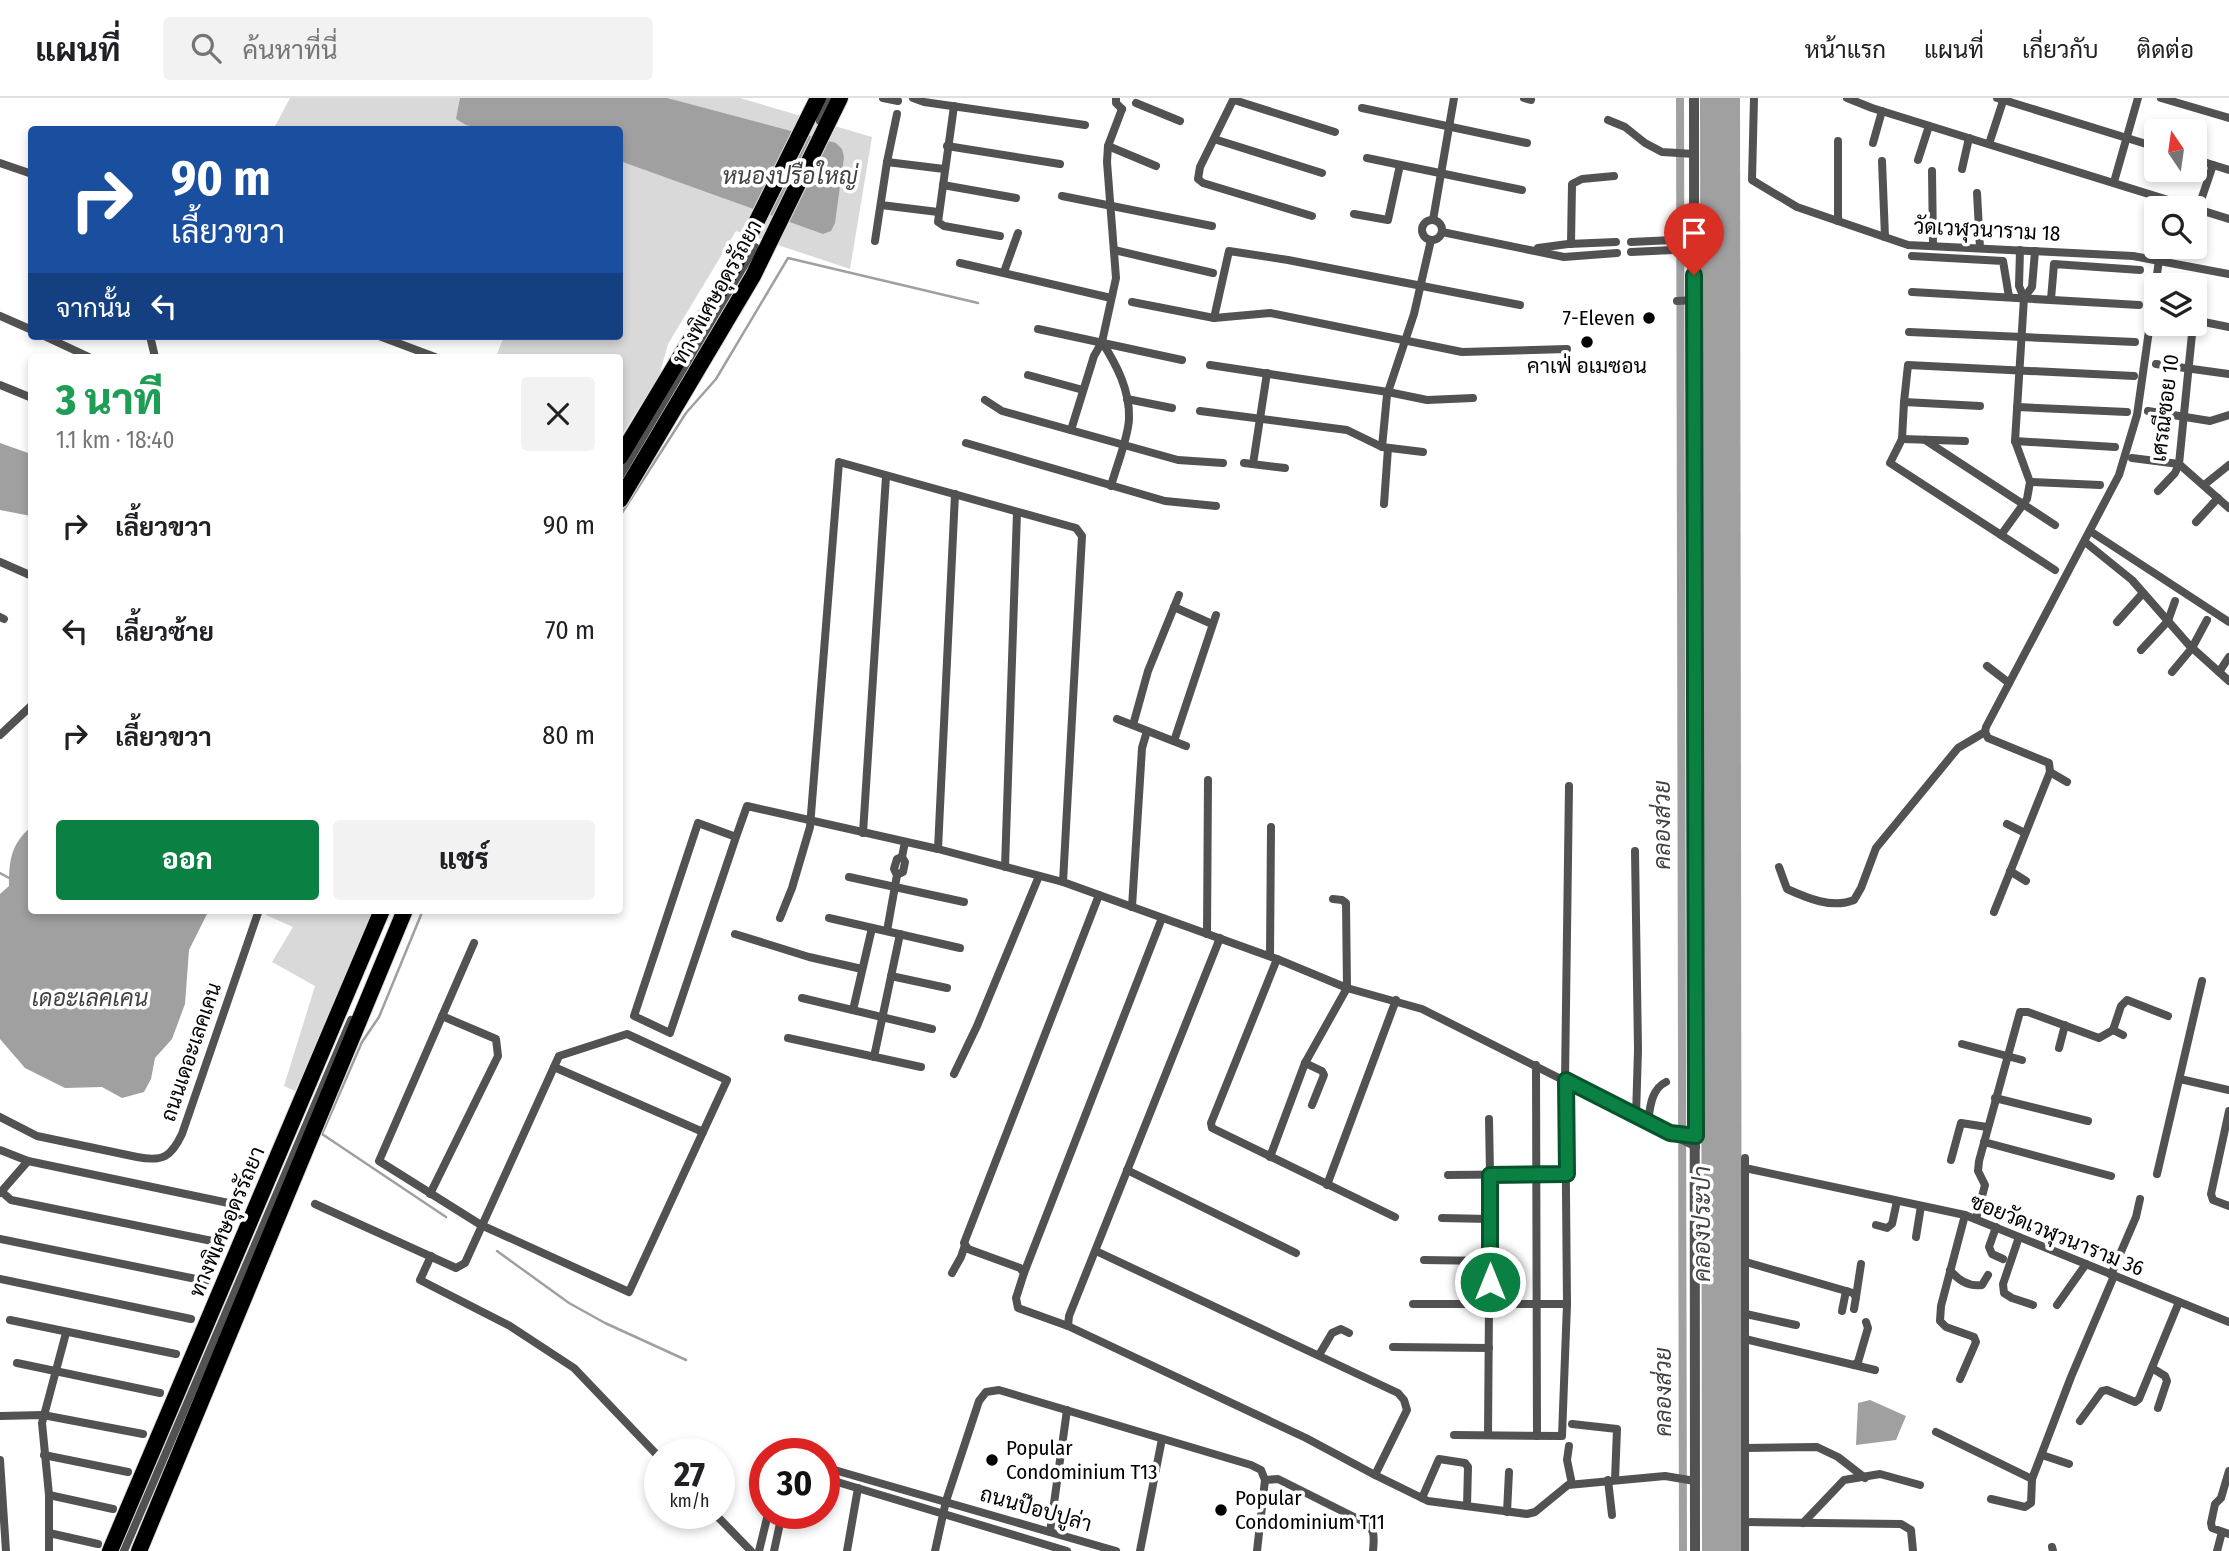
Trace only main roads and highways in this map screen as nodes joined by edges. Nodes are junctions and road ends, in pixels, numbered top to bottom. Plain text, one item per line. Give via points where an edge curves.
1 (818, 98) edge
2 (837, 99) edge
3 (623, 452) edge
4 (623, 495) edge
5 (380, 914) edge
6 (403, 914) edge
7 (104, 1547) edge
8 (139, 1551) edge

1 - 3 highway, ทางพิเศษอุดรรัถยา via 733,269
2 - 4 highway, ทางพิเศษอุดรรัถยา via 753,276
5 - 7 highway, ทางพิเศษอุดรรัถยา
6 - 8 highway

